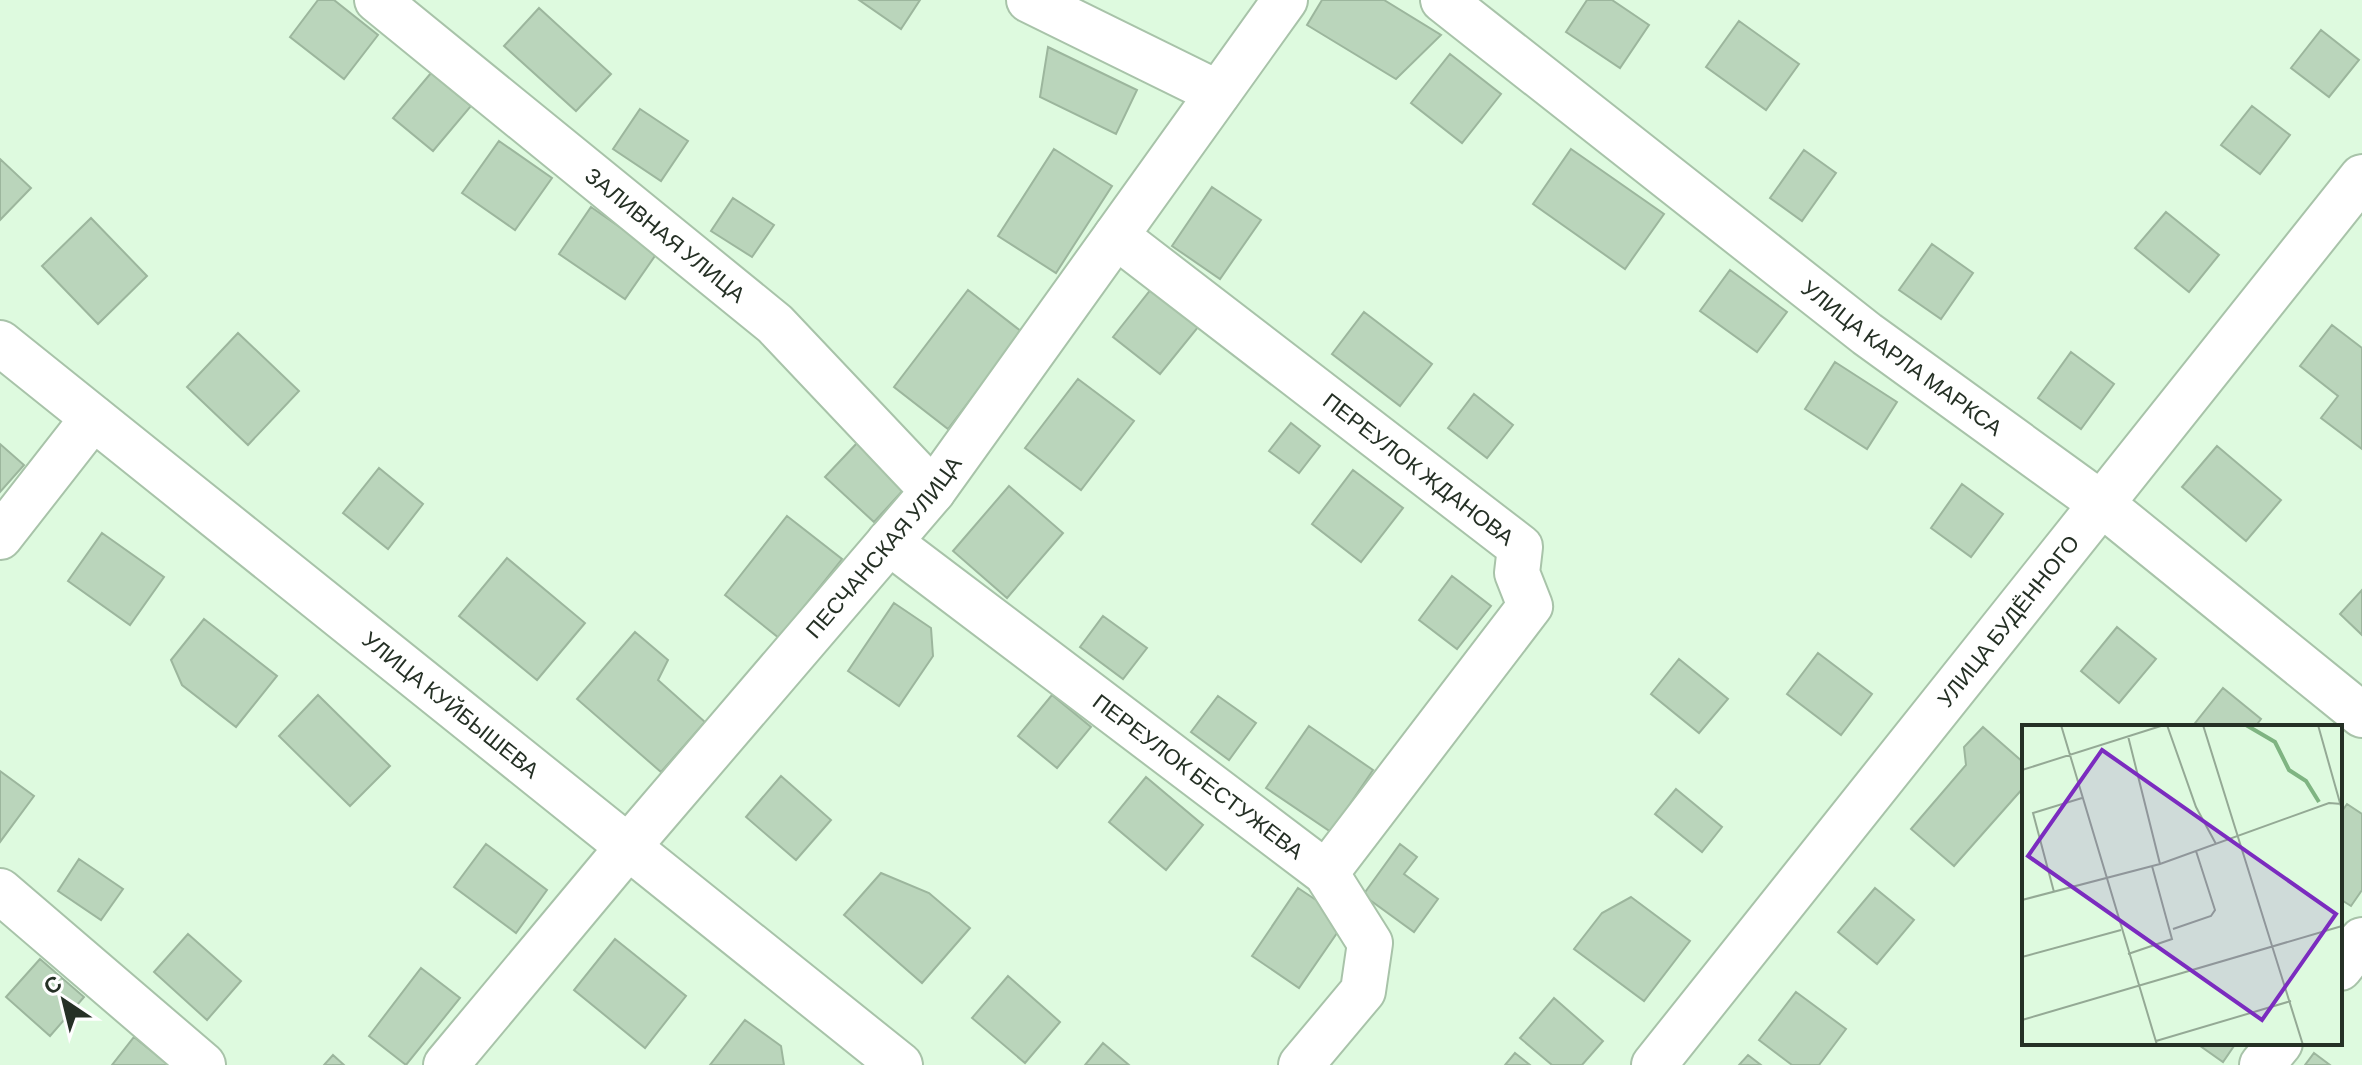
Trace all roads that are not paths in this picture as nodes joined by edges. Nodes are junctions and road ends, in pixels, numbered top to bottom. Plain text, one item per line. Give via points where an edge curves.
1 (377, 0) edge
2 (1029, 0) edge
3 (1285, 0) edge
4 (1443, 0) edge
5 (1218, 93) junction
6 (2362, 177) edge
7 (1116, 236) junction
8 (0, 343) edge
9 (93, 418) junction
10 (933, 491) junction
11 (2103, 505) junction
12 (0, 537) edge
13 (889, 542) junction
14 (2362, 715) edge
15 (628, 847) junction
16 (1326, 873) junction
17 (0, 891) edge
18 (2362, 940) edge
19 (2342, 965) edge
20 (2278, 1045) edge
21 (203, 1065) edge
22 (446, 1065) edge
23 (900, 1065) edge
24 (1301, 1065) edge
25 (1654, 1065) edge
26 (2262, 1065) edge

1 - 10 street, ЗАЛИВНАЯ УЛИЦА via 775,324
2 - 5 street
3 - 5 street, ПЕСЧАНСКАЯ УЛИЦА
4 - 11 street, УЛИЦА КАРЛА МАРКСА via 1867,334
5 - 7 street, ПЕСЧАНСКАЯ УЛИЦА
6 - 11 street, УЛИЦА БУДЁННОГО
7 - 10 street, ПЕСЧАНСКАЯ УЛИЦА
7 - 16 street, ПЕРЕУЛОК ЖДАНОВА via 1520,547 1517,573 1530,606
8 - 9 street, УЛИЦА КУЙБЫШЕВА
9 - 12 street
9 - 15 street, УЛИЦА КУЙБЫШЕВА
10 - 13 street, ПЕСЧАНСКАЯ УЛИЦА
11 - 14 street, УЛИЦА КАРЛА МАРКСА
11 - 25 street, УЛИЦА БУДЁННОГО
13 - 15 street, ПЕСЧАНСКАЯ УЛИЦА
13 - 16 street, ПЕРЕУЛОК БЕСТУЖЕВА
15 - 22 street, ПЕСЧАНСКАЯ УЛИЦА
15 - 23 street, УЛИЦА КУЙБЫШЕВА
16 - 24 street, ПЕРЕУЛОК БЕСТУЖЕВА via 1370,943 1363,991
17 - 21 street
18 - 19 street
20 - 26 street

